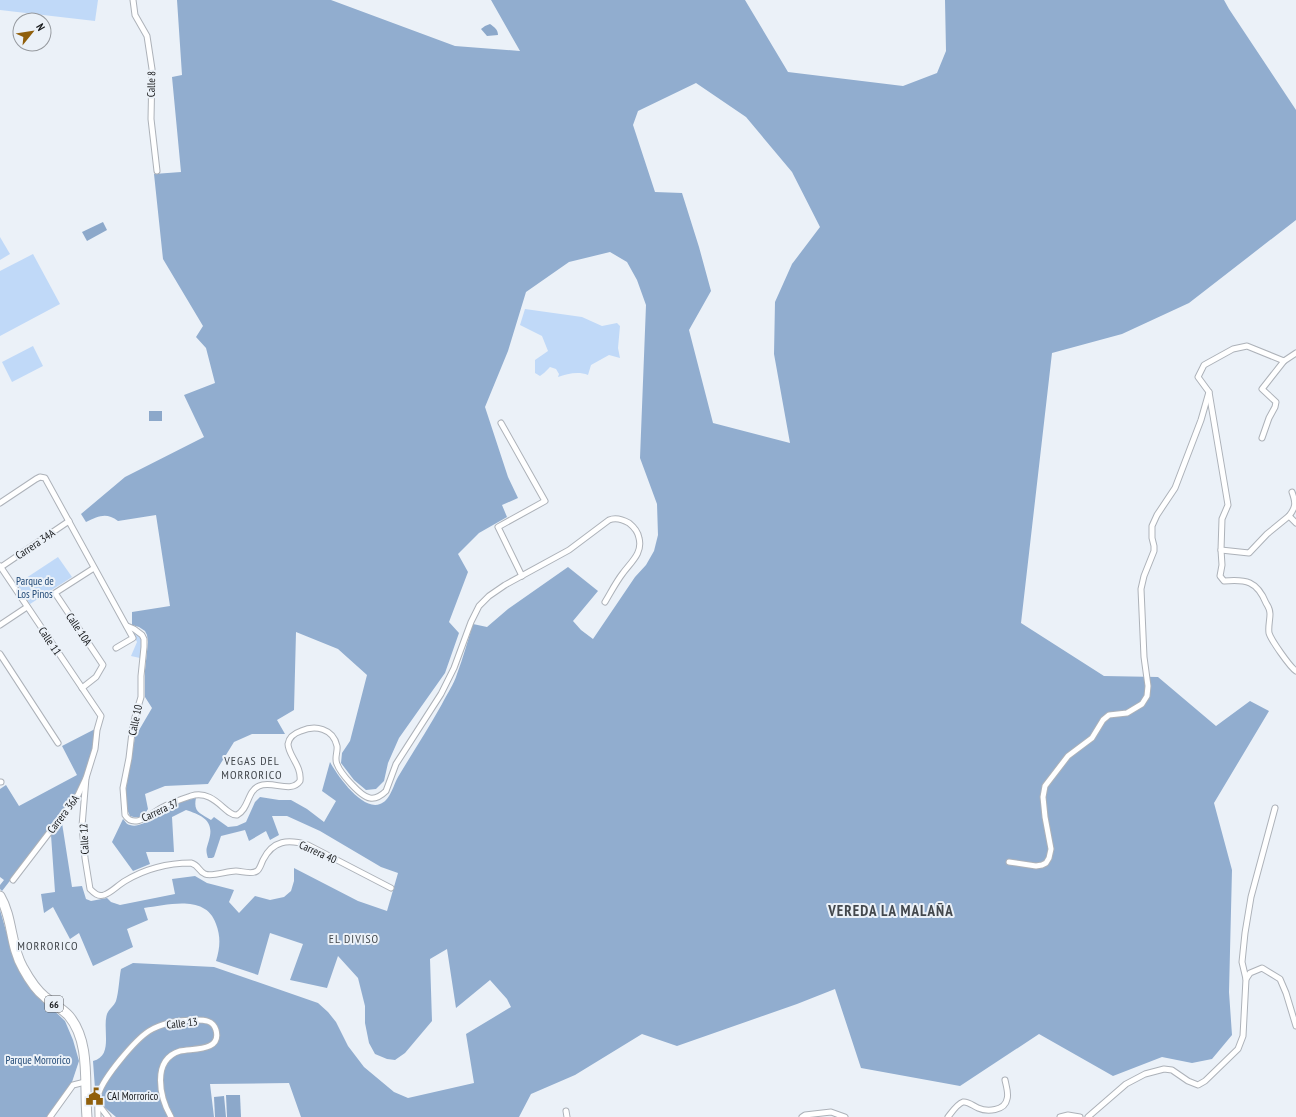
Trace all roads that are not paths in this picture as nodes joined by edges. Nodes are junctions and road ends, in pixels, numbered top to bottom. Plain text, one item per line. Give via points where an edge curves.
1 (133, 0) edge
2 (157, 171) dead end
3 (1296, 353) edge
4 (1284, 361) junction
5 (1209, 392) junction
6 (501, 423) dead end
7 (1262, 438) dead end
8 (1292, 492) dead end
9 (0, 503) edge
10 (1289, 516) junction
11 (69, 521) junction
12 (1296, 523) edge
13 (1221, 550) junction
14 (0, 567) edge
15 (94, 568) junction
16 (522, 576) junction
17 (605, 602) dead end
18 (27, 607) junction
19 (0, 625) edge
20 (127, 626) junction
21 (116, 648) dead end
22 (0, 654) edge
23 (1296, 671) edge
24 (82, 688) junction
25 (101, 716) joint
26 (58, 743) dead end
27 (86, 778) junction
28 (1275, 808) dead end
29 (131, 821) joint
30 (1010, 862) dead end
31 (13, 880) dead end
32 (391, 888) dead end
33 (98, 895) joint
34 (0, 896) edge
35 (1246, 979) junction
36 (1296, 1026) edge
37 (1005, 1080) dead end
38 (85, 1082) junction
39 (98, 1104) junction
40 (566, 1111) dead end
41 (804, 1116) edge
42 (50, 1117) edge
43 (87, 1117) edge
44 (98, 1117) edge
45 (108, 1117) edge
46 (171, 1117) edge
47 (568, 1117) edge
48 (845, 1117) edge
49 (948, 1117) edge
50 (1060, 1117) edge
51 (1080, 1117) edge
52 (1088, 1117) edge

1 - 2 street, Calle 8 via 135,15 146,36 151,63 151,119
3 - 4 street
4 - 5 street via 1247,346 1233,349 1204,364 1198,377
4 - 7 street via 1262,389 1276,402
5 - 13 street via 1228,505 1222,519
5 - 30 street via 1175,488 1152,526 1154,552 1141,589 1147,696 1142,704 1127,713 1109,715 1103,720 1092,738 1068,756 1045,786 1045,817 1051,849 1049,858 1042,865 1036,866
6 - 16 street via 545,501 498,527
8 - 10 street via 1294,510
9 - 11 street, Calle 10 via 36,479 45,478
10 - 12 street
10 - 13 street via 1249,552
11 - 14 street, Carrera 34A
11 - 15 street, Calle 10
13 - 23 street via 1220,576 1224,581 1251,583 1260,590 1270,612 1269,634
14 - 18 street, Calle 11
15 - 20 street, Calle 10
15 - 24 street, Calle 10A via 55,593 103,665 96,677
16 - 17 street via 569,550 609,520 622,520 636,530 640,549
16 - 29 street, Carrera 37 via 489,596 478,606 441,694 396,764 386,791 377,798 367,798 361,794 339,769 336,763 335,739 322,728 310,728 299,732 289,741 289,748 300,774 300,781 296,786 258,786 244,810 237,815 232,815 212,799 199,795 164,806 142,820
18 - 19 street
18 - 24 street, Calle 11
20 - 21 street, Calle 10 via 133,638
20 - 29 street, Calle 10 via 139,632 144,643 141,697 133,724 123,788 125,815
22 - 26 street
24 - 25 street, Calle 11
25 - 27 street, Carrera 36A via 96,746
27 - 31 street, Carrera 36A via 78,795
27 - 33 street, Calle 12 via 82,826 85,858 90,889
28 - 35 street via 1251,897 1242,962
32 - 33 street, Carrera 40 via 308,845 289,841 269,850 255,872 235,871 207,875 191,863 160,866 137,874 107,894
34 - 38 highway, 66 via 23,968 38,991 68,1015 78,1031 84,1049
35 - 36 street via 1250,973 1262,968 1280,979
35 - 52 street via 1243,1036 1238,1049 1205,1081 1198,1085 1172,1070 1164,1069 1145,1074 1126,1084
37 - 49 street via 1008,1099 1004,1105 990,1110 963,1102
38 - 42 street via 73,1085
38 - 43 highway, 66
39 - 44 street, Calle 13
39 - 45 street
39 - 46 street, Calle 13 via 99,1092 116,1065 150,1030 177,1022 207,1021 215,1029 217,1036 214,1042 203,1048 180,1051 164,1064 160,1081 162,1098
40 - 47 street
41 - 48 street via 831,1112
50 - 51 street

